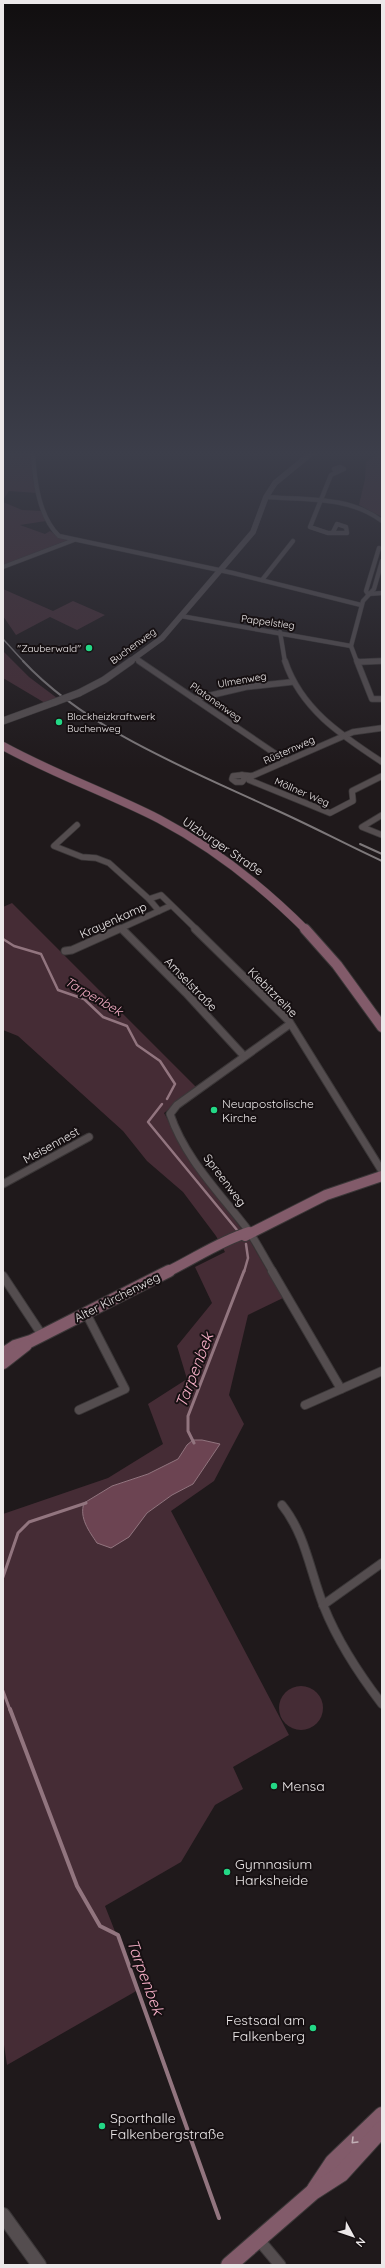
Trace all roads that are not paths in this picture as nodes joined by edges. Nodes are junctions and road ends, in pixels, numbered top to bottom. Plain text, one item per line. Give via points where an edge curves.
1 (30, 557) edge
2 (157, 557) edge
3 (233, 557) edge
4 (280, 557) edge
5 (376, 557) edge
6 (382, 561) edge
7 (3, 567) edge
8 (222, 570) junction
9 (262, 580) junction
10 (368, 594) junction
11 (382, 594) edge
12 (361, 605) junction
13 (182, 616) junction
14 (280, 632) junction
15 (351, 646) junction
16 (135, 658) junction
17 (382, 661) edge
18 (358, 662) junction
19 (292, 682) junction
20 (195, 699) junction
21 (382, 699) edge
22 (3, 721) edge
23 (382, 728) edge
24 (342, 736) junction
25 (3, 746) edge
26 (286, 761) junction
27 (382, 762) edge
28 (252, 776) junction
29 (382, 776) edge
30 (243, 778) dead end
31 (382, 816) edge
32 (77, 825) dead end
33 (382, 835) edge
34 (149, 899) junction
35 (170, 906) junction
36 (159, 911) junction
37 (121, 928) junction
38 (65, 951) dead end
39 (290, 1024) junction
40 (382, 1027) edge
41 (244, 1056) junction
42 (89, 1137) dead end
43 (382, 1172) edge
44 (382, 1176) edge
45 (3, 1184) edge
46 (249, 1232) junction
47 (3, 1276) edge
48 (86, 1313) junction
49 (42, 1335) junction
50 (31, 1341) junction
51 (3, 1354) edge
52 (3, 1363) edge
53 (382, 1371) edge
54 (341, 1389) junction
55 (305, 1405) dead end
56 (79, 1410) dead end
57 (282, 1505) dead end
58 (382, 1563) edge
59 (323, 1605) junction
60 (382, 1704) edge
61 (382, 2114) edge
62 (382, 2129) edge
63 (313, 2192) junction
64 (3, 2215) edge
65 (259, 2240) junction
66 (39, 2265) edge
67 (230, 2265) edge
68 (280, 2265) edge

1 - 7 street
2 - 8 street
3 - 8 street, Buchenweg
4 - 9 street
5 - 10 street via 366,591
6 - 10 street via 374,589
8 - 9 street
8 - 13 street, Buchenweg
9 - 12 street
10 - 11 street
10 - 12 street
12 - 15 street
13 - 14 street, Pappelstieg
13 - 16 street, Buchenweg via 162,638
14 - 15 street, Pappelstieg
14 - 19 street via 282,659
15 - 18 street
16 - 20 street, Platanenweg
16 - 22 street, Buchenweg, bridge via 104,680 79,693
17 - 18 street
18 - 21 street via 372,699
19 - 20 street, Ulmenweg via 246,687
19 - 24 street via 311,710
20 - 26 street, Platanenweg
23 - 24 street, Rüsternweg
24 - 26 street, Rüsternweg
24 - 27 street
25 - 40 main road, Ulzburger Straße via 34,763 160,820 243,872 312,934 357,990
26 - 28 street, Rüsternweg
28 - 29 street, Möllner Weg via 249,780 330,813 353,801 352,791
28 - 30 street, Rüsternweg
31 - 33 street via 362,827
32 - 34 street via 54,846 82,857 109,862
34 - 35 street, Kiebitzreihe via 160,895
34 - 36 street
35 - 36 street, Krayenkamp
35 - 39 street, Kiebitzreihe
36 - 37 street, Krayenkamp
37 - 38 street, Krayenkamp
37 - 41 street, Amselstraße
39 - 41 street, Spreenweg
39 - 43 street, Kiebitzreihe
41 - 46 street, Spreenweg via 177,1105 170,1114 176,1132 202,1173
42 - 45 street, Meisennest
44 - 46 main road, Alter Kirchenweg via 326,1195
46 - 48 main road, Alter Kirchenweg via 220,1250 204,1254
46 - 54 street, Spreenweg
47 - 49 street
48 - 49 main road, Alter Kirchenweg
48 - 56 street via 125,1389
49 - 50 main road, Alter Kirchenweg
50 - 51 main road, Alter Kirchenweg via 15,1346
50 - 52 main road, Alter Kirchenweg
53 - 54 street
54 - 55 street
57 - 59 street via 301,1535
58 - 59 street
59 - 60 street via 346,1653
61 -> 63 main road via 333,2162
62 - 63 main road via 341,2174
63 - 65 main road
64 - 66 street
65 - 67 main road
65 - 68 street

